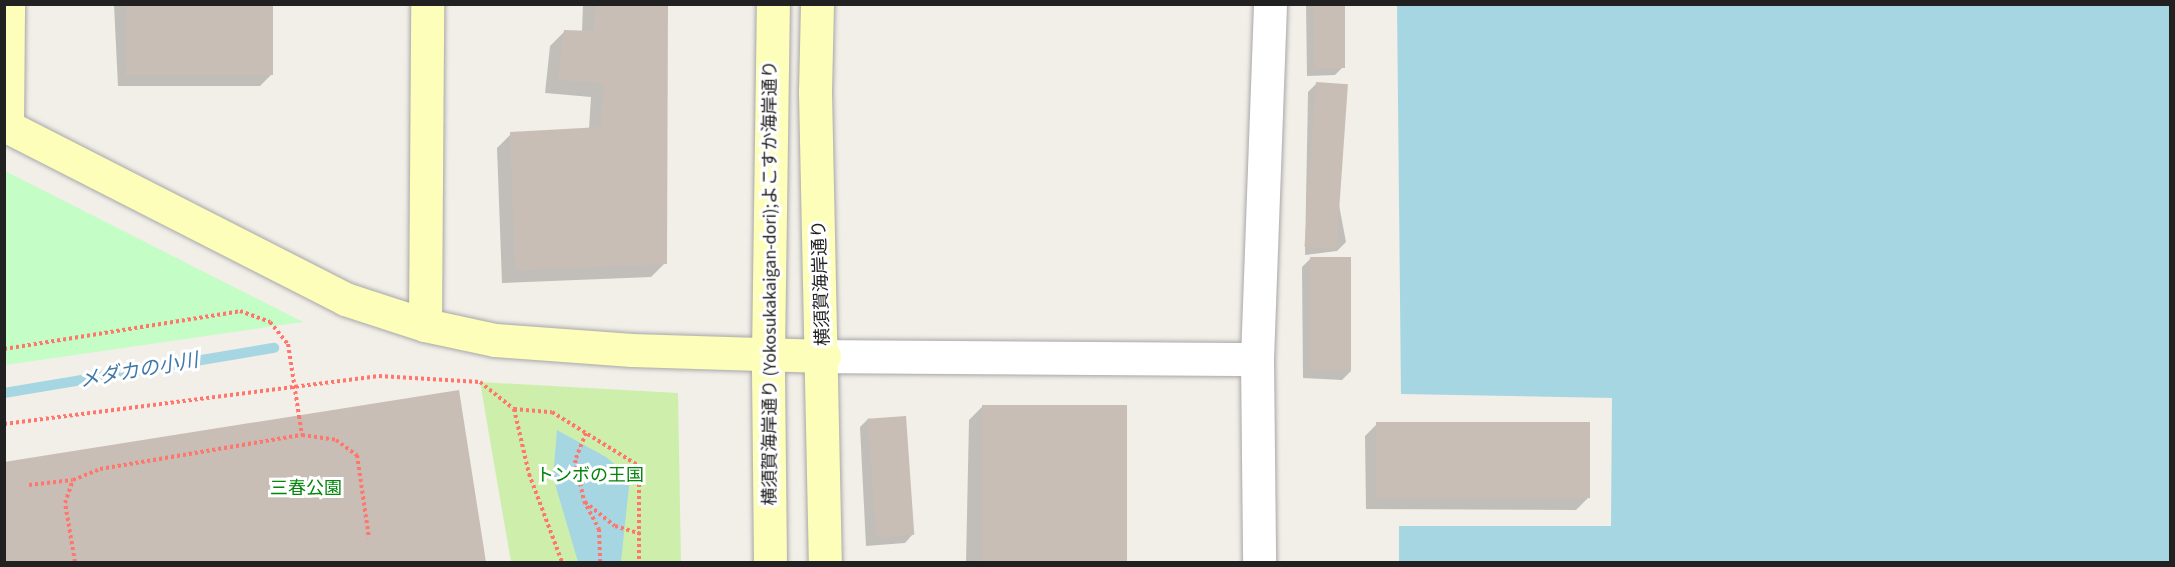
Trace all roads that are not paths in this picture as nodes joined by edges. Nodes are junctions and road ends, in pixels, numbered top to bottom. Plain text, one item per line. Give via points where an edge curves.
1 (8, 4) edge
2 (427, 4) edge
3 (773, 4) edge
4 (817, 4) edge
5 (1270, 4) edge
6 (6, 125) edge
7 (425, 325) junction
8 (768, 355) junction
9 (824, 356) junction
10 (1257, 359) junction
11 (770, 562) edge
12 (825, 562) edge
13 (1259, 562) edge

1 - 6 street
2 - 7 street
3 - 8 street, 横須賀海岸通り (Yokosukakaigan-dori);よこすか海岸通り
4 - 9 street, 横須賀海岸通り via 815,92
5 - 10 street
6 - 7 street via 345,298
7 - 8 street via 495,340
8 - 9 street
8 - 11 street, 横須賀海岸通り (Yokosukakaigan-dori);よこすか海岸通り
9 - 10 street
9 - 12 street, 横須賀海岸通り
10 - 13 street

